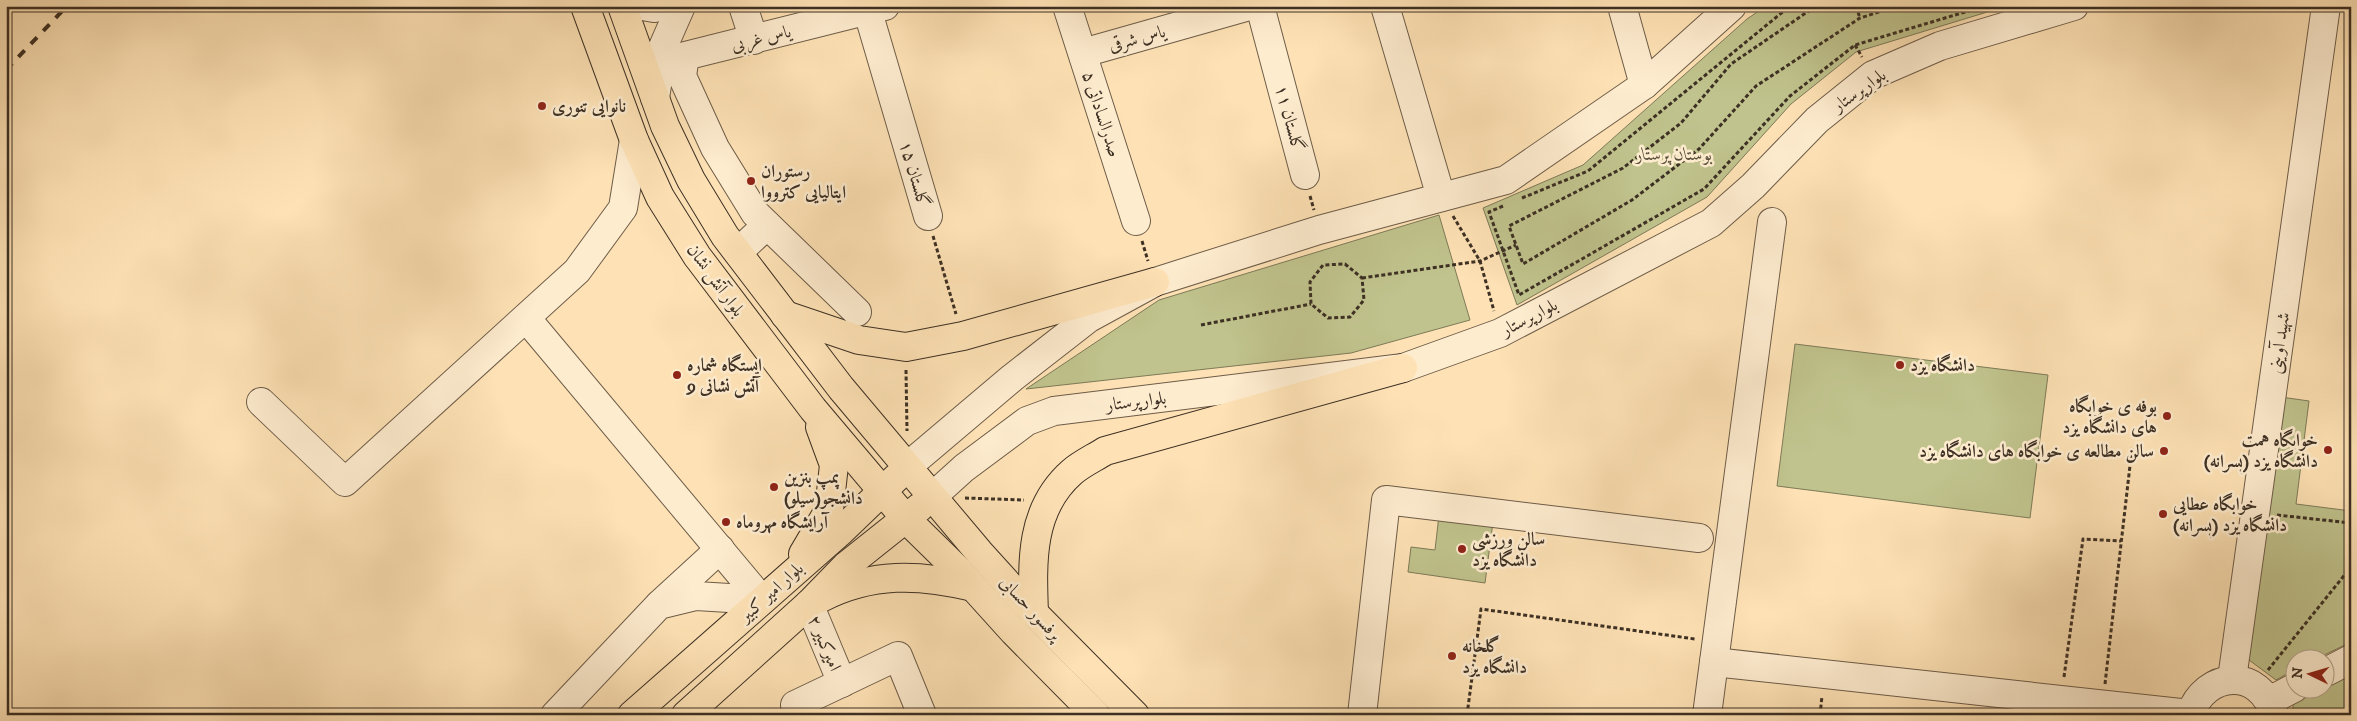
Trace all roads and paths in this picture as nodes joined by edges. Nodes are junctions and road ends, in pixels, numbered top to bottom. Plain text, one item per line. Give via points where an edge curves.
1 (585, 6) edge
2 (622, 6) edge
3 (642, 6) edge
4 (663, 6) edge
5 (681, 6) edge
6 (743, 6) edge
7 (1067, 6) edge
8 (1249, 6) edge
9 (1260, 6) edge
10 (1385, 6) edge
11 (1622, 6) edge
12 (1732, 6) edge
13 (1790, 6) edge
14 (1816, 6) edge
15 (1856, 6) edge
16 (1898, 6) edge
17 (1985, 6) edge
18 (2074, 6) edge
19 (2326, 6) edge
20 (876, 9) edge
21 (1182, 16) edge
22 (1860, 18) junction
23 (754, 40) junction
24 (1083, 53) junction
25 (1644, 85) junction
26 (654, 98) junction
27 (634, 140) junction
28 (1305, 175) joint
29 (1441, 197) junction
30 (1516, 200) dead end
31 (1507, 204) dead end
32 (928, 216) joint
33 (1136, 221) joint
34 (1772, 222) dead end
35 (767, 225) junction
36 (1319, 230) junction
37 (1516, 245) junction
38 (1503, 251) junction
39 (738, 252) junction
40 (1480, 261) junction
41 (1362, 278) junction
42 (1155, 282) junction
43 (1311, 304) junction
44 (856, 312) dead end
45 (785, 315) junction
46 (526, 318) junction
47 (1201, 325) dead end
48 (1500, 333) junction
49 (963, 336) junction
50 (906, 347) junction
51 (1403, 368) junction
52 (1012, 378) junction
53 (261, 402) dead end
54 (813, 409) junction
55 (1045, 415) junction
56 (2132, 448) dead end
57 (908, 466) junction
58 (883, 492) junction
59 (932, 497) junction
60 (1047, 501) junction
61 (2256, 513) junction
62 (906, 519) junction
63 (2351, 523) edge
64 (1699, 538) dead end
65 (2121, 541) junction
66 (720, 549) junction
67 (2351, 567) edge
68 (794, 570) junction
69 (973, 587) junction
70 (762, 600) junction
71 (809, 604) junction
72 (659, 605) junction
73 (1034, 613) junction
74 (1716, 652) junction
75 (2351, 659) edge
76 (2334, 667) edge
77 (842, 683) junction
78 (2063, 684) dead end
79 (2104, 690) dead end
80 (2284, 690) edge
81 (2257, 695) edge
82 (2190, 714) edge
83 (556, 715) edge
84 (632, 715) edge
85 (686, 715) edge
86 (799, 715) edge
87 (922, 715) edge
88 (1096, 715) edge
89 (1135, 715) edge
90 (1362, 715) edge
91 (1467, 715) edge
92 (1707, 715) edge

1 - 27 main road, بلوار آتش نشان
2 - 26 main road, بلوار آتش نشان
3 - 4 street
5 - 26 street via 663,47
6 - 23 street
7 - 24 street, صدرالساداتی ۵
8 - 21 street, یاس شرقی
9 - 28 street, گلستان ۱۱
10 - 29 street
11 - 25 street
12 - 25 street
13 - 30 path via 1588,170
14 - 37 path via 1731,64 1681,122 1623,168 1509,226
15 - 22 path
16 - 22 path
17 - 38 path via 1855,45 1790,96 1704,189 1519,295
18 - 48 street, بلوارپرستار via 1940,46 1873,75 1817,120 1753,186 1711,223
19 - 61 street, شهید آوینی
20 - 23 street, یاس غربی
20 - 32 street, گلستان ۱۵
21 - 24 street, یاس شرقی
22 - 37 path via 1756,86 1699,149 1632,200 1523,264
23 - 35 street, یاس غربی via 686,56 682,76 715,148
24 - 33 street, صدرالساداتی ۵
25 - 29 street via 1506,180
26 - 39 main road, بلوار آتش نشان via 691,180
27 - 46 street via 624,208 577,270
27 - 54 main road, بلوار آتش نشان via 660,197 696,256
28 - 36 path, گلستان ۱۱
29 - 36 street
29 - 40 path
31 - 38 path via 1489,212
32 - 49 path, گلستان ۱۵
33 - 42 path
34 - 74 street
35 - 39 street
35 - 44 street
36 - 42 street
37 - 38 path
38 - 40 path
39 - 45 main road, بلوار آتش نشان
40 - 41 path
40 - 48 path
41 - 43 path via 1345,264 1324,265 1310,282
41 - 43 path via 1364,300 1350,317 1328,318
42 - 49 main road
42 - 52 street via 1089,318
43 - 47 path
45 - 50 main road via 859,340
45 - 57 main road, بلوار آتش نشان via 841,388
46 - 53 street via 345,482
46 - 66 street
48 - 51 street, بلوارپرستار
49 - 50 main road
50 - 57 path
51 - 55 street, بلوارپرستار via 1063,410
51 - 60 main road via 1105,451 1072,472
52 - 55 street via 1007,395 1011,401 1017,407
52 - 57 street
54 - 58 main road, بلوار آتش نشان
54 - 68 main road via 834,465 829,510
55 - 59 street, بلوارپرستار via 1027,421 1003,438
56 - 65 path
57 - 58 main road, بلوار امیر کبیر
57 - 59 main road, بلوار آتش نشان
58 - 62 main road, بلوار آتش نشان
58 - 68 main road, بلوار امیر کبیر
59 - 60 path
59 - 62 main road, بلوار امیر کبیر
59 - 73 main road, پرفسور حسابی
60 - 73 main road via 1035,539
61 - 63 path
61 - 81 street, شهید آوینی
62 - 69 main road, پرفسور حسابی
62 - 71 main road, بلوار امیر کبیر via 846,566
64 - 90 street via 1386,500
65 - 78 path via 2083,539
65 - 79 path
66 - 70 street
66 - 72 street
67 - 81 path
68 - 70 main road, بلوار امیر کبیر
69 - 71 main road via 941,579 874,579 841,588
69 - 88 main road, پرفسور حسابی
70 - 72 street via 696,596
70 - 84 main road, بلوار امیر کبیر
71 - 77 street, امیرکبیر ۲
71 - 85 main road, بلوار امیر کبیر
72 - 83 street
73 - 89 main road, پرفسور حسابی
74 - 82 street
74 - 91 path via 1481,610
74 - 92 street
75 - 76 street
77 - 86 street via 795,704
77 - 87 street via 898,656
80 - 81 street
81 - 82 street via 2218,682 2195,700

